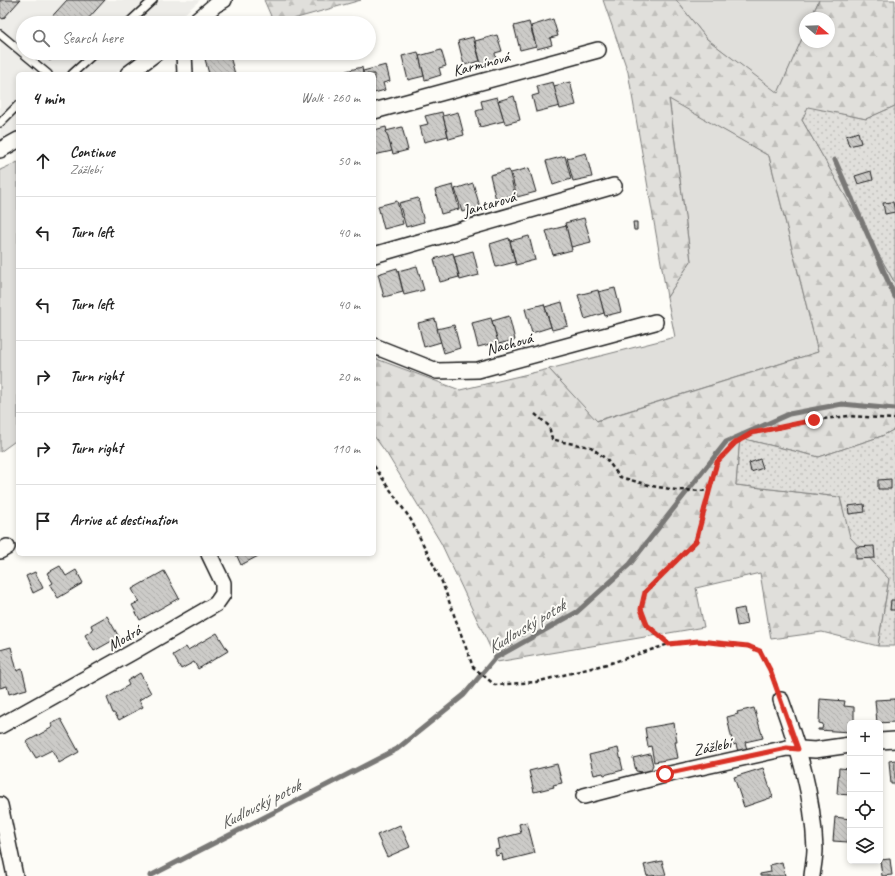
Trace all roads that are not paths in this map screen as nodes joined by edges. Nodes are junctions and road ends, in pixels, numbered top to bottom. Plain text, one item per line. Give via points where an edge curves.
1 (153, 0) edge
2 (224, 0) edge
3 (136, 16) edge
4 (202, 16) edge
5 (0, 34) edge
6 (16, 47) edge
7 (598, 50) dead end
8 (31, 60) edge
9 (87, 60) edge
10 (147, 60) edge
11 (184, 60) edge
12 (46, 72) edge
13 (74, 72) edge
14 (131, 72) edge
15 (185, 72) edge
16 (16, 107) edge
17 (376, 110) edge
18 (0, 123) edge
19 (16, 141) edge
20 (0, 150) edge
21 (614, 186) dead end
22 (376, 254) edge
23 (655, 322) dead end
24 (376, 347) edge
25 (210, 556) edge
26 (781, 700) road end
27 (0, 726) edge
28 (895, 740) edge
29 (883, 741) edge
30 (847, 745) edge
31 (798, 749) junction
32 (584, 796) dead end
33 (0, 804) edge
34 (15, 876) edge
35 (812, 876) edge

1 - 3 lane
2 - 4 street
5 - 6 lane
7 - 17 street, Karmínová
8 - 12 lane
9 - 13 lane
10 - 14 street
11 - 15 street
16 - 18 lane
19 - 20 street
21 - 22 street, Jantarová
23 - 24 street, Nachová via 478,370 437,371
25 - 27 street, Modrá via 223,583 223,594 216,604
26 - 31 street
28 - 29 street
30 - 31 street, Zážlebí via 815,750
31 - 32 street, Zážlebí via 787,748 665,774
31 - 35 street via 811,804 815,850
33 - 34 street

